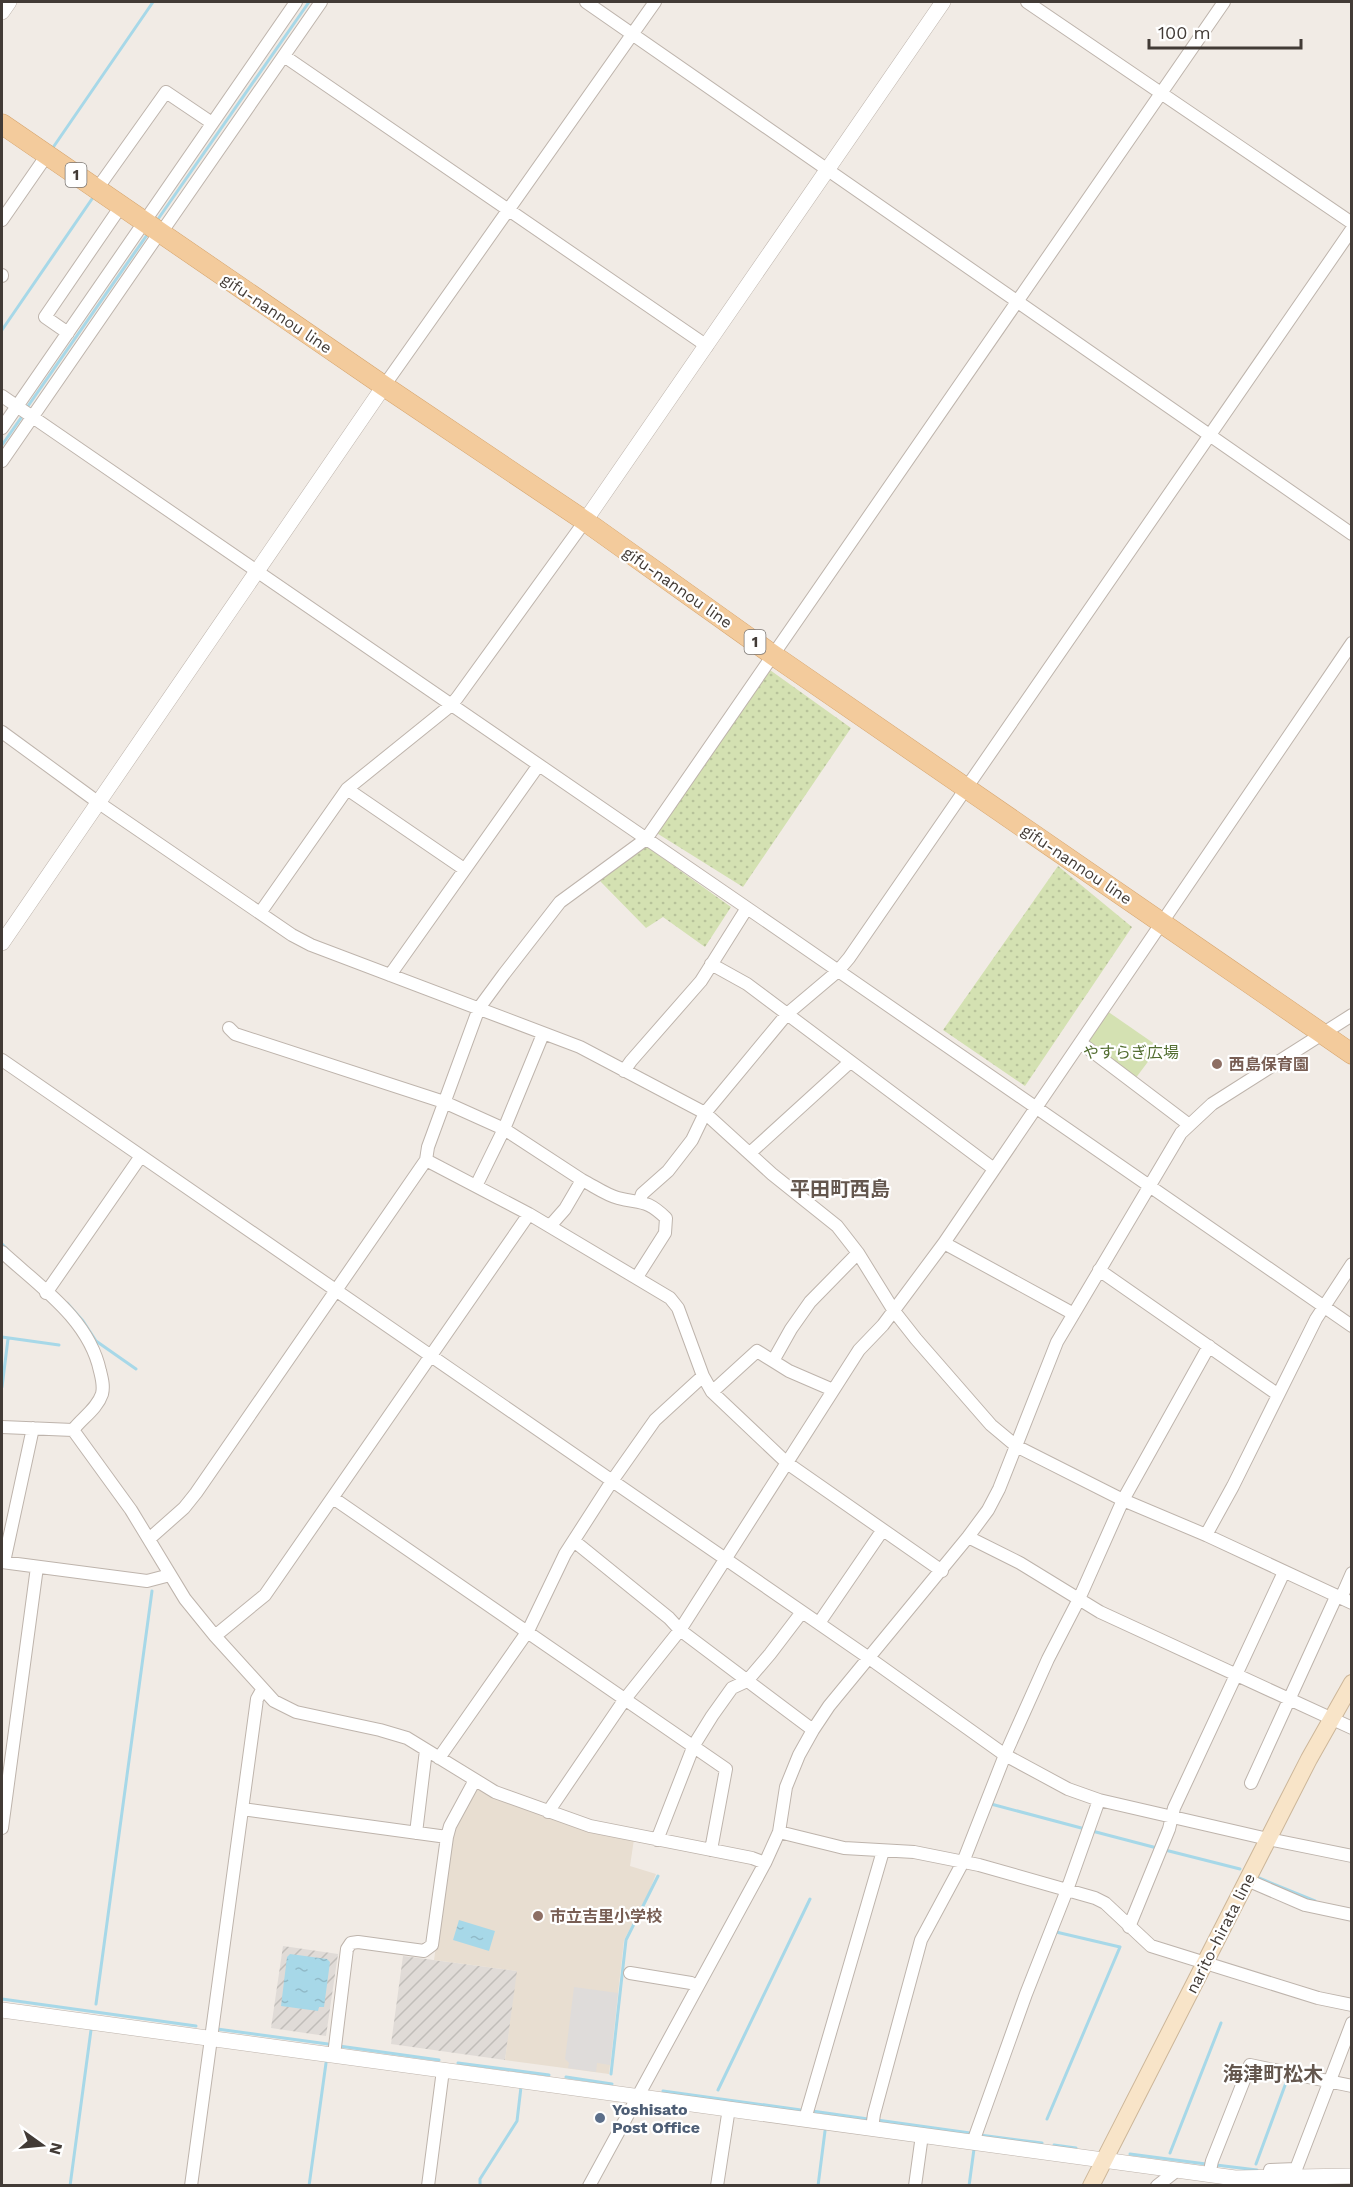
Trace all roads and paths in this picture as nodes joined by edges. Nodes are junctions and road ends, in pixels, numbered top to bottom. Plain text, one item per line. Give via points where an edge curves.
1 (9, 2) edge
2 (296, 2) edge
3 (321, 2) edge
4 (586, 2) edge
5 (655, 2) edge
6 (943, 2) edge
7 (1027, 2) edge
8 (1224, 2) edge
9 (2, 12) edge
10 (632, 34) junction
11 (284, 56) junction
12 (1161, 93) junction
13 (212, 123) junction
14 (2, 124) edge
15 (47, 155) junction
16 (828, 170) junction
17 (96, 189) junction
18 (120, 206) junction
19 (507, 210) junction
20 (2, 220) edge
21 (1352, 223) edge
22 (155, 229) junction
23 (1352, 229) edge
24 (1017, 301) junction
25 (68, 333) junction
26 (707, 346) junction
27 (384, 386) junction
28 (2, 396) edge
29 (24, 412) junction
30 (2, 428) edge
31 (1209, 435) junction
32 (2, 461) edge
33 (585, 521) junction
34 (1352, 534) edge
35 (258, 572) junction
36 (1352, 643) edge
37 (773, 655) junction
38 (450, 706) junction
39 (2, 732) edge
40 (538, 765) junction
41 (966, 787) junction
42 (347, 789) junction
43 (99, 803) junction
44 (646, 839) junction
45 (464, 869) junction
46 (747, 908) junction
47 (260, 913) junction
48 (1162, 922) junction
49 (2, 943) edge
50 (711, 964) junction
51 (838, 971) junction
52 (390, 975) junction
53 (479, 1008) junction
54 (787, 1014) junction
55 (1352, 1015) edge
56 (229, 1028) dead end
57 (543, 1034) junction
58 (1322, 1034) junction
59 (1081, 1043) junction
60 (1352, 1054) edge
61 (2, 1060) edge
62 (850, 1062) junction
63 (624, 1071) junction
64 (444, 1102) junction
65 (1035, 1108) junction
66 (705, 1113) junction
67 (1188, 1124) junction
68 (504, 1129) junction
69 (750, 1153) junction
70 (141, 1156) junction
71 (426, 1160) junction
72 (994, 1169) junction
73 (582, 1180) junction
74 (476, 1186) junction
75 (1148, 1186) junction
76 (640, 1200) junction
77 (529, 1214) junction
78 (550, 1226) junction
79 (944, 1243) junction
80 (2, 1252) edge
81 (858, 1253) junction
82 (1352, 1264) edge
83 (1099, 1270) junction
84 (637, 1277) junction
85 (336, 1290) junction
86 (46, 1293) junction
87 (1323, 1307) junction
88 (894, 1311) junction
89 (1072, 1313) junction
90 (1352, 1326) edge
91 (1209, 1346) junction
92 (431, 1357) junction
93 (773, 1361) junction
94 (703, 1376) junction
95 (833, 1390) junction
96 (712, 1392) junction
97 (1277, 1394) junction
98 (2, 1427) edge
99 (33, 1428) junction
100 (74, 1430) junction
101 (1016, 1446) junction
102 (786, 1463) junction
103 (612, 1481) junction
104 (333, 1498) junction
105 (1123, 1500) junction
106 (882, 1531) junction
107 (1206, 1535) junction
108 (968, 1537) junction
109 (149, 1539) junction
110 (574, 1541) junction
111 (725, 1558) junction
112 (3, 1562) edge
113 (37, 1567) junction
114 (942, 1571) junction
115 (1284, 1572) junction
116 (1352, 1573) edge
117 (170, 1575) junction
118 (1079, 1599) junction
119 (1343, 1600) edge
120 (802, 1612) junction
121 (819, 1623) junction
122 (680, 1630) junction
123 (528, 1631) junction
124 (215, 1636) junction
125 (869, 1658) junction
126 (1236, 1674) junction
127 (747, 1681) junction
128 (1352, 1683) edge
129 (262, 1690) junction
130 (625, 1699) junction
131 (1289, 1700) junction
132 (1331, 1718) junction
133 (1352, 1728) edge
134 (813, 1730) junction
135 (694, 1745) junction
136 (426, 1749) junction
137 (1005, 1755) junction
138 (439, 1758) junction
139 (475, 1780) junction
140 (1251, 1783) dead end
141 (1099, 1800) junction
142 (242, 1809) junction
143 (548, 1812) junction
144 (1172, 1816) junction
145 (2, 1828) edge
146 (779, 1832) junction
147 (416, 1833) junction
148 (447, 1838) junction
149 (1268, 1839) junction
150 (657, 1840) junction
151 (711, 1850) junction
152 (883, 1851) junction
153 (1352, 1856) edge
154 (963, 1862) junction
155 (765, 1863) junction
156 (1247, 1880) junction
157 (1067, 1890) junction
158 (1352, 1915) edge
159 (1129, 1927) junction
160 (1204, 1964) junction
161 (630, 1973) dead end
162 (697, 1988) junction
163 (1352, 2005) edge
164 (2, 2010) edge
165 (1352, 2023) edge
166 (211, 2038) junction
167 (334, 2055) junction
168 (443, 2070) junction
169 (1330, 2082) junction
170 (1352, 2086) edge
171 (638, 2096) junction
172 (729, 2108) junction
173 (805, 2119) junction
174 (872, 2128) junction
175 (922, 2135) junction
176 (973, 2142) junction
177 (1104, 2160) junction
178 (1176, 2170) junction
179 (1209, 2175) junction
180 (1352, 2176) edge
181 (1268, 2179) junction
182 (190, 2186) edge
183 (428, 2186) edge
184 (589, 2186) edge
185 (717, 2186) edge
186 (915, 2186) edge
187 (1091, 2186) edge
188 (1156, 2186) edge

1 - 9 street
2 - 13 street
3 - 11 street
4 - 10 street
5 - 10 street
6 - 16 street
7 - 12 street
8 - 12 street
10 - 16 street
10 - 19 street
11 - 19 street
11 - 22 street
12 - 21 street
12 - 24 street
13 - 17 street via 166,92
13 - 22 street
14 - 15 main road, gifu-nannou line / 1
15 - 17 main road, gifu-nannou line / 1
15 - 20 street
16 - 24 street
16 - 26 street
17 - 18 main road, gifu-nannou line / 1
18 - 22 main road, gifu-nannou line / 1
18 - 25 street via 45,317
19 - 26 street
19 - 27 street
22 - 25 street
22 - 27 main road, gifu-nannou line / 1
22 - 29 street
23 - 31 street
24 - 31 street
24 - 37 street
25 - 29 street
26 - 33 street
27 - 33 main road, gifu-nannou line / 1
27 - 35 street
28 - 29 street
29 - 30 street
29 - 32 street
29 - 35 street
31 - 34 street
31 - 41 street
33 - 37 main road, gifu-nannou line / 1
33 - 38 street
35 - 38 street
35 - 43 street
36 - 48 street
37 - 41 main road, gifu-nannou line / 1
37 - 44 street
38 - 40 street
38 - 42 street
39 - 43 street
40 - 44 street
40 - 45 street
41 - 48 main road, gifu-nannou line / 1
41 - 51 street
42 - 45 street
42 - 47 street
43 - 47 street
43 - 49 street
44 - 46 street
44 - 53 street via 560,902
45 - 52 street
46 - 50 street
46 - 51 street
47 - 52 street via 311,945
48 - 58 main road, gifu-nannou line / 1
48 - 59 street
50 - 54 street via 747,984
50 - 63 street
51 - 54 street
51 - 65 street
52 - 53 street
53 - 57 street
53 - 64 street
54 - 62 street
54 - 66 street
55 - 58 street
56 - 64 street via 235,1034
57 - 63 street via 580,1047
57 - 68 street
58 - 60 main road, gifu-nannou line / 1
58 - 67 street via 1212,1104
59 - 65 street
59 - 67 street
61 - 70 street
62 - 69 street
62 - 72 street
63 - 66 street
64 - 68 street
64 - 71 street
65 - 72 street
65 - 75 street
66 - 69 street
66 - 76 street via 692,1140
67 - 75 street
68 - 73 street
68 - 74 street
69 - 81 street via 837,1226
70 - 85 street
70 - 86 street
71 - 74 street
71 - 85 street
72 - 79 street
73 - 76 street via 615,1197
73 - 78 street
74 - 77 street
75 - 83 street
75 - 87 street
76 - 84 street via 654,1206 666,1218 665,1233
77 - 78 street
77 - 92 street
78 - 84 street
79 - 88 street
79 - 89 street
80 - 86 street
81 - 88 street
81 - 93 street via 810,1302
82 - 87 street
83 - 89 street
83 - 91 street
84 - 94 street via 670,1298 678,1308
85 - 92 street
85 - 109 street via 184,1509
86 - 100 street via 87,1337 103,1385 95,1406
87 - 90 street
87 - 97 street
88 - 95 street via 859,1350
88 - 101 street via 952,1382
89 - 101 street via 1048,1362
91 - 97 street
91 - 105 street
92 - 103 street
92 - 104 street
93 - 95 street
93 - 96 street via 757,1351
94 - 96 street
94 - 103 street via 656,1420
95 - 102 street
96 - 102 street
97 - 107 street
98 - 99 street
99 - 100 street
99 - 112 street
100 - 109 street
101 - 105 street
101 - 108 street via 988,1510
102 - 106 street
102 - 111 street
103 - 110 street
103 - 111 street
104 - 123 street
104 - 124 street via 265,1596
105 - 107 street
105 - 118 street
106 - 114 street
106 - 121 street
107 - 115 street
108 - 114 street
108 - 118 street
109 - 117 street
110 - 122 street
110 - 123 street
111 - 120 street
111 - 122 street
112 - 113 street
113 - 117 street via 147,1581
113 - 145 street
114 - 125 street
115 - 119 street
115 - 126 street
116 - 119 street
117 - 124 street
118 - 126 street
118 - 137 street
119 - 131 street
120 - 121 street
120 - 127 street
121 - 125 street
122 - 127 street
122 - 130 street
123 - 130 street
123 - 138 street
124 - 129 street
125 - 134 street
125 - 137 street
126 - 131 street
126 - 144 street
127 - 134 street
127 - 135 street via 732,1688
128 - 132 main road, narito-hirata line
129 - 136 street via 296,1712 380,1730
129 - 142 street via 257,1699
130 - 135 street
130 - 143 street
131 - 132 street
131 - 140 street
132 - 133 street
132 - 149 main road, narito-hirata line
134 - 146 street via 786,1787
135 - 150 street
135 - 151 street via 726,1769
136 - 138 street
136 - 147 street
137 - 141 street via 1068,1789
137 - 154 street
138 - 139 street
139 - 143 street
139 - 148 street
141 - 144 street
141 - 157 street
142 - 147 street
142 - 166 street
143 - 150 street via 590,1826
144 - 149 street
144 - 159 street
146 - 152 street via 844,1848
146 - 155 street
147 - 148 street
148 - 167 street via 432,1945 424,1951 358,1942 347,1949
149 - 153 street
149 - 156 main road, narito-hirata line
150 - 151 street
151 - 155 street
152 - 154 street via 914,1852
152 - 173 street
154 - 157 street
154 - 174 street via 921,1940
155 - 162 street
156 - 158 street via 1305,1905
156 - 160 main road, narito-hirata line
157 - 159 street via 1105,1903
157 - 176 street
159 - 160 street via 1151,1946
160 - 163 street
160 - 177 main road, narito-hirata line
161 - 162 street via 691,1983
162 - 171 street
164 - 166 street
165 - 169 street
166 - 167 street
166 - 182 street
167 - 168 street
168 - 171 street
168 - 183 street
169 - 170 street
169 - 179 street via 1250,2065
169 - 181 street via 1296,2169 1270,2169
171 - 172 street
171 - 184 street
172 - 173 street
172 - 185 street
173 - 174 street
174 - 175 street
175 - 176 street
175 - 186 street
176 - 177 street
177 - 178 street
177 - 187 main road, narito-hirata line
178 - 179 street
178 - 188 street
179 - 181 street
180 - 181 street

